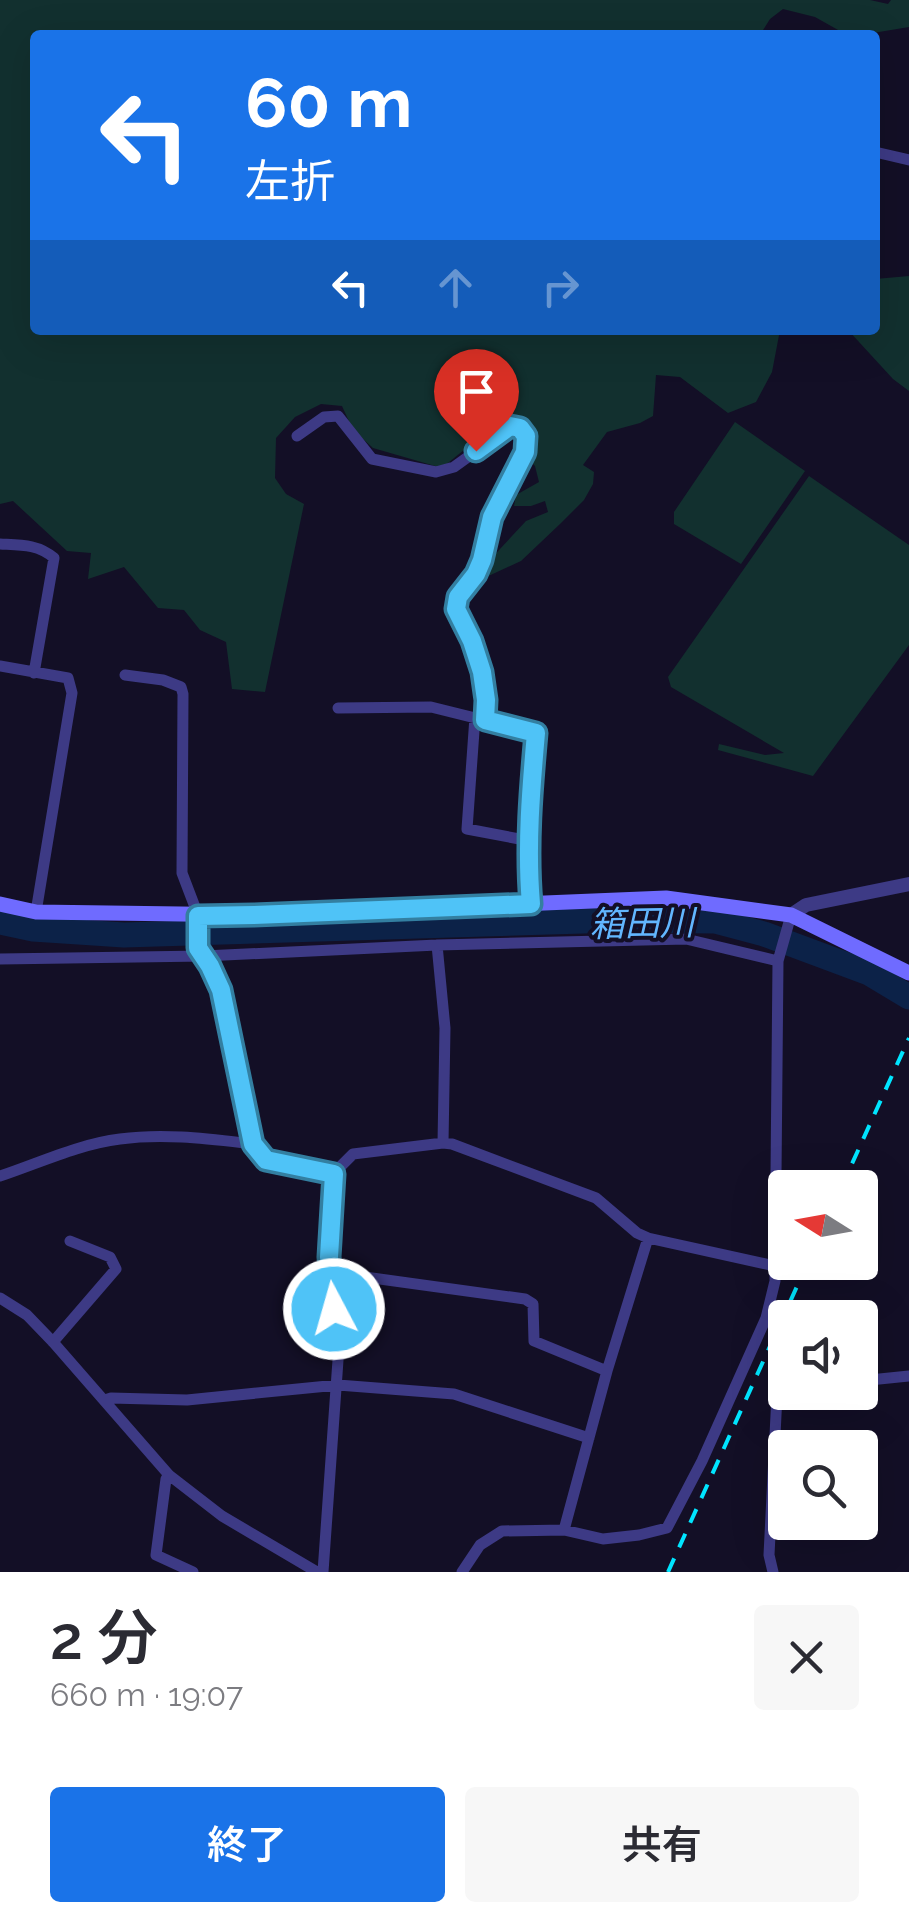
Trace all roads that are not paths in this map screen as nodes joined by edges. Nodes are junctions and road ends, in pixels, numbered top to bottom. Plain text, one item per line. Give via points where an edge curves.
1 (880, 153) edge
2 (909, 160) edge
3 (297, 436) dead end
4 (0, 544) edge
5 (0, 666) edge
6 (34, 673) junction
7 (124, 675) dead end
8 (338, 708) dead end
9 (480, 718) junction
10 (530, 841) junction
11 (909, 884) edge
12 (0, 904) edge
13 (531, 904) junction
14 (36, 912) junction
15 (198, 918) junction
16 (789, 918) junction
17 (437, 945) junction
18 (201, 952) junction
19 (778, 958) junction
20 (0, 959) edge
21 (909, 973) edge
22 (443, 1143) junction
23 (253, 1144) junction
24 (776, 1170) edge
25 (334, 1174) junction
26 (0, 1176) edge
27 (648, 1238) junction
28 (70, 1241) dead end
29 (768, 1264) edge
30 (329, 1272) junction
31 (775, 1280) edge
32 (0, 1298) edge
33 (53, 1342) junction
34 (607, 1372) junction
35 (909, 1376) edge
36 (878, 1380) edge
37 (338, 1385) junction
38 (105, 1400) junction
39 (776, 1410) edge
40 (589, 1438) junction
41 (169, 1475) junction
42 (564, 1530) junction
43 (193, 1572) edge
44 (320, 1572) edge
45 (462, 1572) edge
46 (772, 1572) edge

1 - 2 street
3 - 9 street via 324,417 338,416 372,459 436,472 454,467 510,426 525,433 525,452 456,609 482,672 486,700
4 - 6 street via 45,550 54,558
5 - 6 street
6 - 14 street via 68,678 72,693
7 - 15 street via 181,686 182,873
8 - 9 street via 430,707
9 - 10 street via 536,733
9 - 10 street via 467,829
10 - 13 street
11 - 16 street via 806,905
12 - 14 main road
13 - 15 main road
13 - 16 main road via 666,898
14 - 15 main road
15 - 18 street
16 - 19 street
16 - 21 main road
17 - 18 street
17 - 19 street via 686,939
17 - 22 street via 446,1028
18 - 20 street
18 - 23 street via 221,990
19 - 24 street
22 - 25 street via 352,1154
22 - 27 street via 596,1198
23 - 25 street via 266,1160
23 - 26 street via 122,1138
25 - 30 street
27 - 29 street
27 - 34 street
28 - 33 street via 110,1257 116,1269
30 - 34 street via 526,1299 533,1304 534,1341
30 - 37 street
31 - 42 street via 766,1318 667,1528 604,1540
32 - 33 street
33 - 38 street
34 - 40 street
35 - 36 street
37 - 38 street via 187,1400
37 - 40 street via 454,1394
37 - 44 street
38 - 41 street
39 - 46 street
40 - 42 street
41 - 43 street via 156,1556
41 - 44 street via 222,1516
42 - 45 street via 502,1531 480,1545

